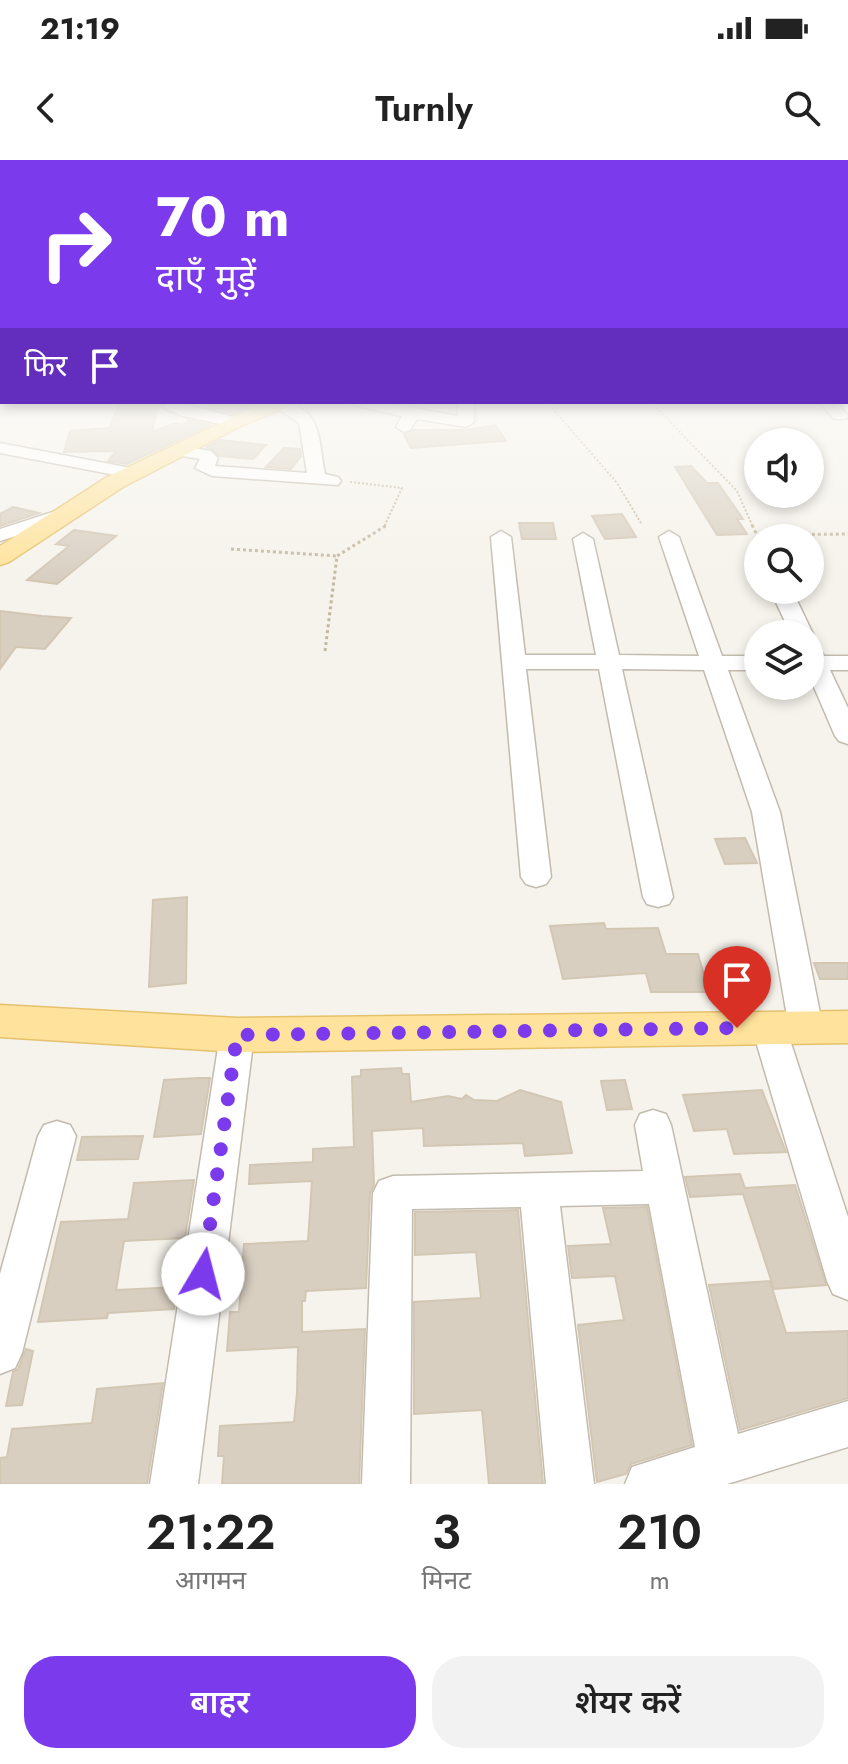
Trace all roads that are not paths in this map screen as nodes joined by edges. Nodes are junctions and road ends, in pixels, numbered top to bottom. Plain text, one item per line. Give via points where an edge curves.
1 (63, 456) edge
2 (165, 456) edge
3 (206, 456) edge
4 (318, 456) edge
5 (131, 473) junction
6 (68, 513) junction
7 (0, 535) edge
8 (501, 537) dead end
9 (669, 537) dead end
10 (583, 539) dead end
11 (0, 557) edge
12 (824, 660) edge
13 (516, 662) junction
14 (611, 663) junction
15 (715, 663) junction
16 (744, 663) edge
17 (848, 663) edge
18 (824, 685) edge
19 (848, 736) edge
20 (536, 877) dead end
21 (658, 897) dead end
22 (0, 1021) edge
23 (807, 1028) edge
24 (237, 1035) junction
25 (653, 1125) dead end
26 (57, 1136) dead end
27 (666, 1187) junction
28 (539, 1189) junction
29 (848, 1281) edge
30 (0, 1353) edge
31 (848, 1424) edge
32 (721, 1462) junction
33 (174, 1484) edge
34 (386, 1484) edge
35 (570, 1484) edge
36 (649, 1484) edge

1 - 5 street
2 - 5 main road
3 - 4 street via 204,468 212,471 325,480
5 - 6 main road
6 - 7 street
6 - 11 main road
8 - 13 street
9 - 15 street
10 - 14 street
12 - 17 street
13 - 14 street
13 - 20 street
14 - 15 street
14 - 21 street
15 - 16 street
15 - 23 street via 766,812
18 - 19 street
22 - 24 main road
23 - 24 main road
23 - 29 street
24 - 33 street
25 - 27 street
26 - 30 street
27 - 28 street
27 - 32 street
28 - 34 street via 393,1193
28 - 35 street
31 - 32 street
32 - 36 street

